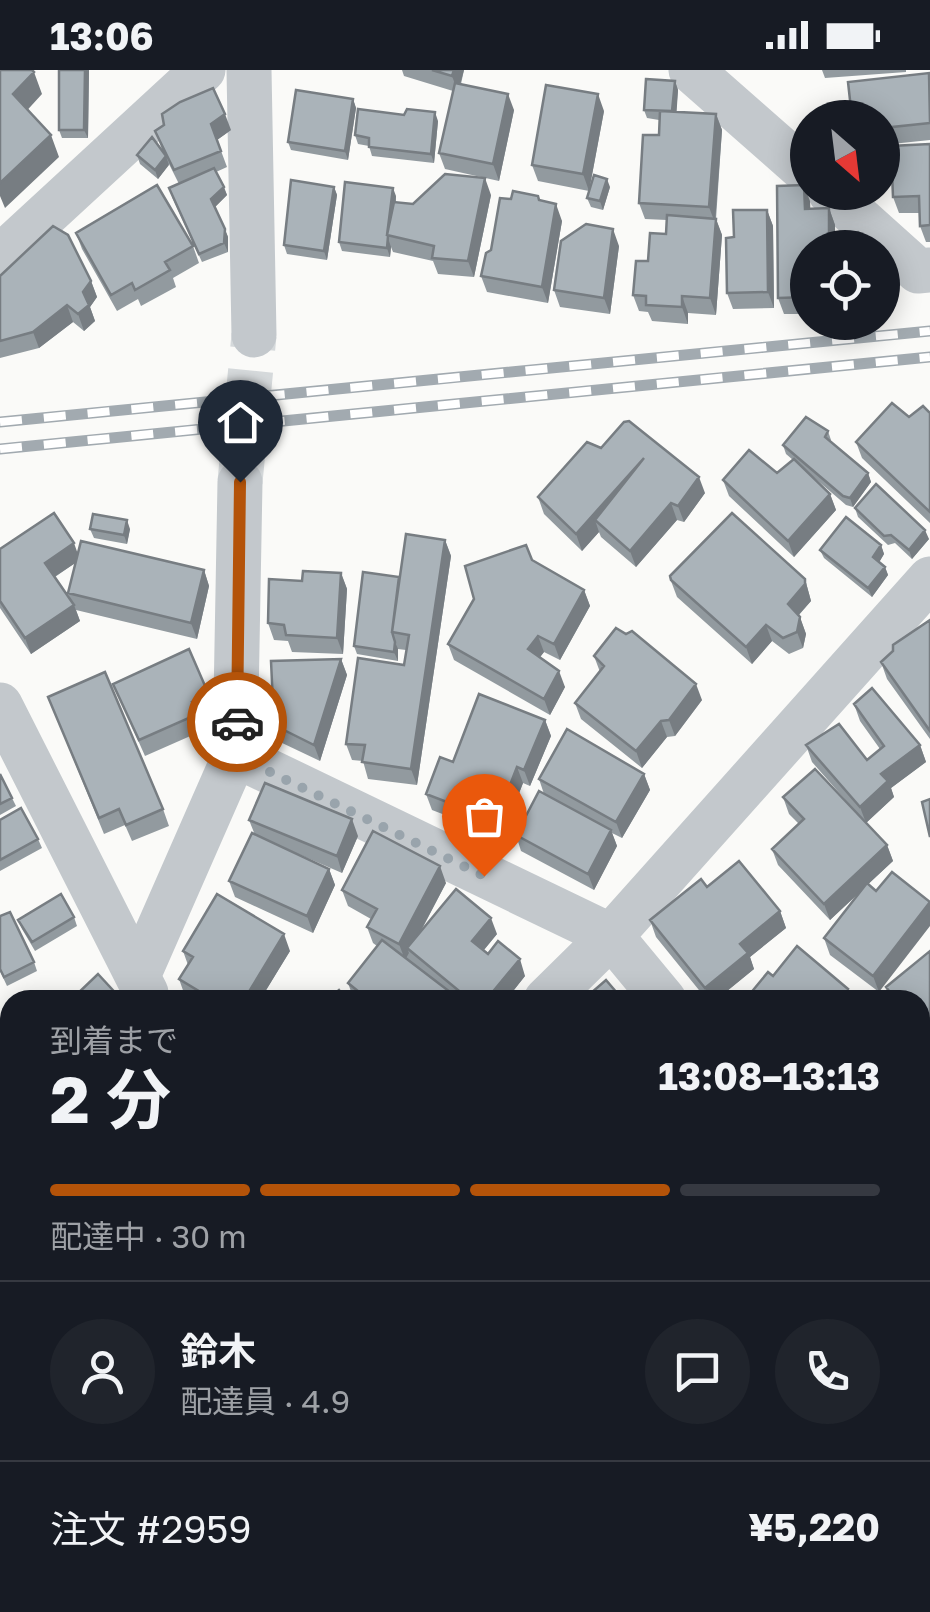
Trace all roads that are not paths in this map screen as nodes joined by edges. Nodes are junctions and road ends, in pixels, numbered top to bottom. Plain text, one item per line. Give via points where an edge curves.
1 (203, 70) edge
2 (249, 70) edge
3 (691, 70) edge
4 (790, 157) edge
5 (850, 210) edge
6 (0, 257) edge
7 (930, 270) edge
8 (254, 336) tunnel mouth
9 (240, 482) tunnel mouth
10 (930, 579) edge
11 (2, 717) edge
12 (235, 755) junction
13 (611, 936) junction
14 (144, 988) edge
15 (556, 990) edge
16 (656, 990) edge

1 - 6 street
2 - 8 street
3 - 4 street
5 - 7 street via 918,271
9 - 12 street
10 - 13 street
11 - 14 street
12 - 13 street
12 - 14 street
13 - 15 street
13 - 16 street

